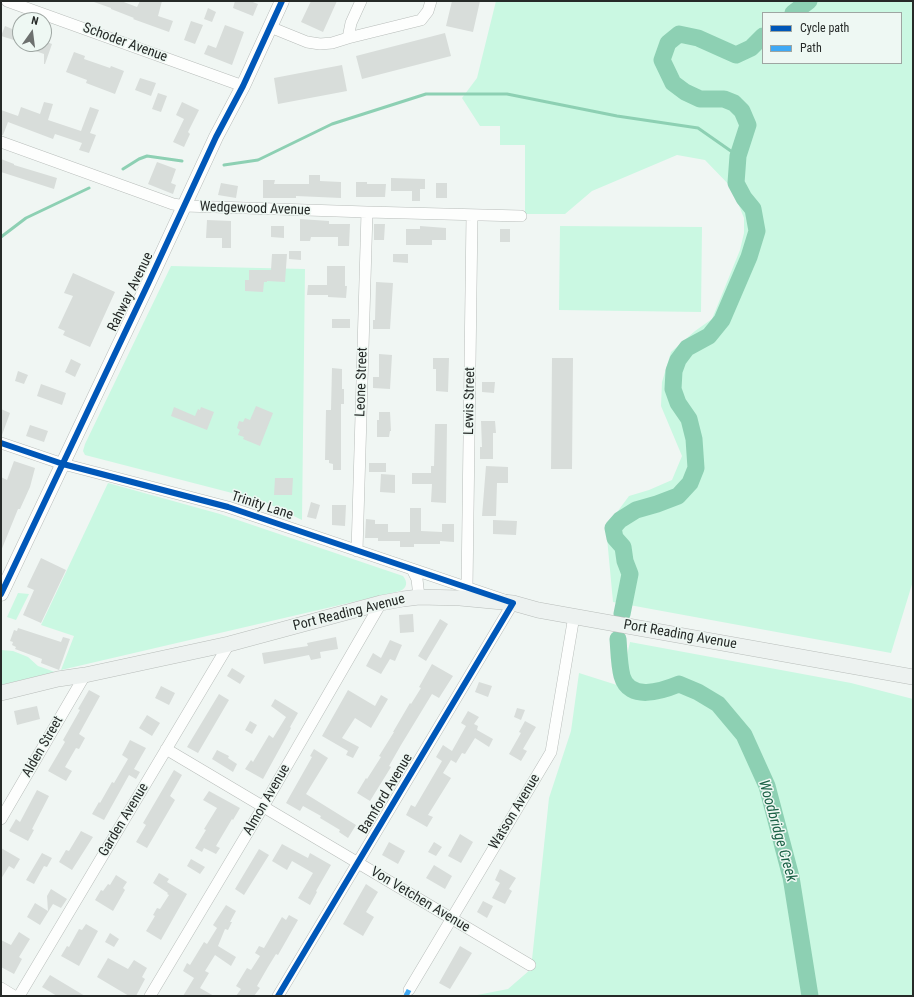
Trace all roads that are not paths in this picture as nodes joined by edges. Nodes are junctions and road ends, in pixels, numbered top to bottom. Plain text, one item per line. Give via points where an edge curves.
1 (7, 1) edge
2 (282, 1) edge
3 (361, 1) edge
4 (431, 1) edge
5 (270, 27) junction
6 (348, 38) junction
7 (243, 86) junction
8 (1, 142) edge
9 (184, 206) junction
10 (367, 212) junction
11 (472, 215) junction
12 (521, 216) dead end
13 (1, 443) edge
14 (63, 464) junction
15 (357, 551) junction
16 (412, 569) junction
17 (467, 588) junction
18 (1, 594) edge
19 (419, 597) junction
20 (381, 603) junction
21 (513, 603) junction
22 (574, 616) junction
23 (229, 644) junction
24 (85, 675) junction
25 (913, 677) edge
26 (1, 693) edge
27 (166, 750) junction
28 (263, 807) junction
29 (1, 819) edge
30 (359, 863) junction
31 (451, 918) junction
32 (530, 964) dead end
33 (1, 988) edge
34 (409, 990) dead end
35 (14, 996) edge
36 (19, 996) edge
37 (150, 996) edge
38 (278, 996) edge

1 - 7 street, Schoder Avenue
2 - 5 street, Rahway Avenue
3 - 6 street via 351,23
4 - 6 street via 428,11 421,20
5 - 6 street via 313,44 326,44
5 - 7 street, Rahway Avenue
7 - 9 street, Rahway Avenue
8 - 9 street, Wedgewood Avenue via 172,204
9 - 10 street, Wedgewood Avenue
9 - 14 street, Rahway Avenue
10 - 11 street, Wedgewood Avenue
10 - 15 street, Leone Street
11 - 12 street, Wedgewood Avenue
11 - 17 street, Lewis Street
13 - 14 street, Trinity Lane
14 - 15 street, Trinity Lane via 228,507
14 - 18 street, Rahway Avenue
15 - 16 street, Trinity Lane
16 - 17 street, Trinity Lane
16 - 19 street via 417,579
17 - 21 street, Trinity Lane
19 - 20 main road, Port Reading Avenue
19 - 21 main road, Port Reading Avenue
20 - 23 main road, Port Reading Avenue
20 - 28 street, Almon Avenue
21 - 22 main road, Port Reading Avenue
21 - 30 street, Bamford Avenue
22 - 25 main road, Port Reading Avenue
22 - 31 street, Watson Avenue via 551,752
23 - 24 main road, Port Reading Avenue
23 - 27 street, Garden Avenue
24 - 26 main road, Port Reading Avenue
24 - 29 street, Alden Street
27 - 28 street, Von Vetchen Avenue
27 - 36 street, Garden Avenue
28 - 30 street, Von Vetchen Avenue
28 - 37 street, Almon Avenue
30 - 31 street, Von Vetchen Avenue
30 - 38 street, Bamford Avenue
31 - 32 street, Von Vetchen Avenue
31 - 34 street, Watson Avenue
33 - 35 street

